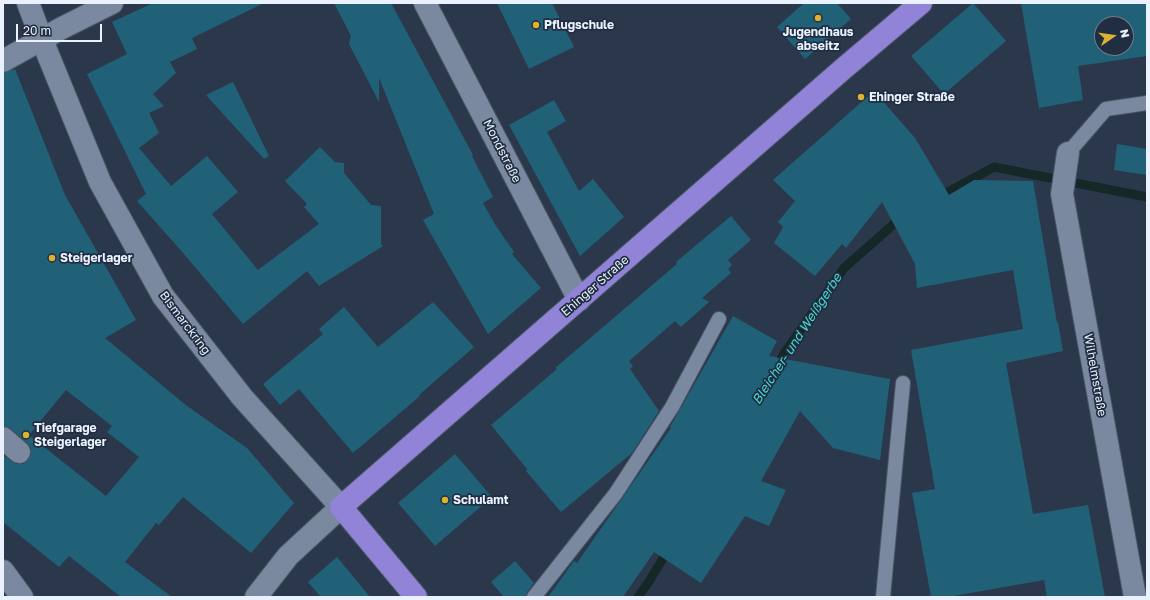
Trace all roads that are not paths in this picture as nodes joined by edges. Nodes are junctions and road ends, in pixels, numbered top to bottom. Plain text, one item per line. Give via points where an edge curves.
1 (28, 3) edge
2 (112, 3) edge
3 (425, 3) edge
4 (921, 3) edge
5 (42, 40) junction
6 (3, 61) edge
7 (1147, 103) edge
8 (1068, 153) joint
9 (579, 300) junction
10 (719, 319) dead end
11 (903, 383) dead end
12 (3, 438) edge
13 (19, 452) dead end
14 (341, 507) junction
15 (3, 572) edge
16 (22, 597) edge
17 (256, 597) edge
18 (416, 597) edge
19 (534, 597) edge
20 (883, 597) edge
21 (1136, 597) edge

1 - 5 street, Bismarckring
2 - 5 street
3 - 9 street, Mondstraße
4 - 9 main road, Ehinger Straße
5 - 6 street
5 - 14 street, Bismarckring via 100,182 163,296 242,397
7 - 8 lane via 1106,109
8 - 21 street, Wilhelmstraße via 1062,194
9 - 14 main road, Ehinger Straße
10 - 19 lane via 672,407 616,493
11 - 20 lane
12 - 13 street
14 - 17 street via 288,556
14 - 18 main road, Bismarckring
15 - 16 street

